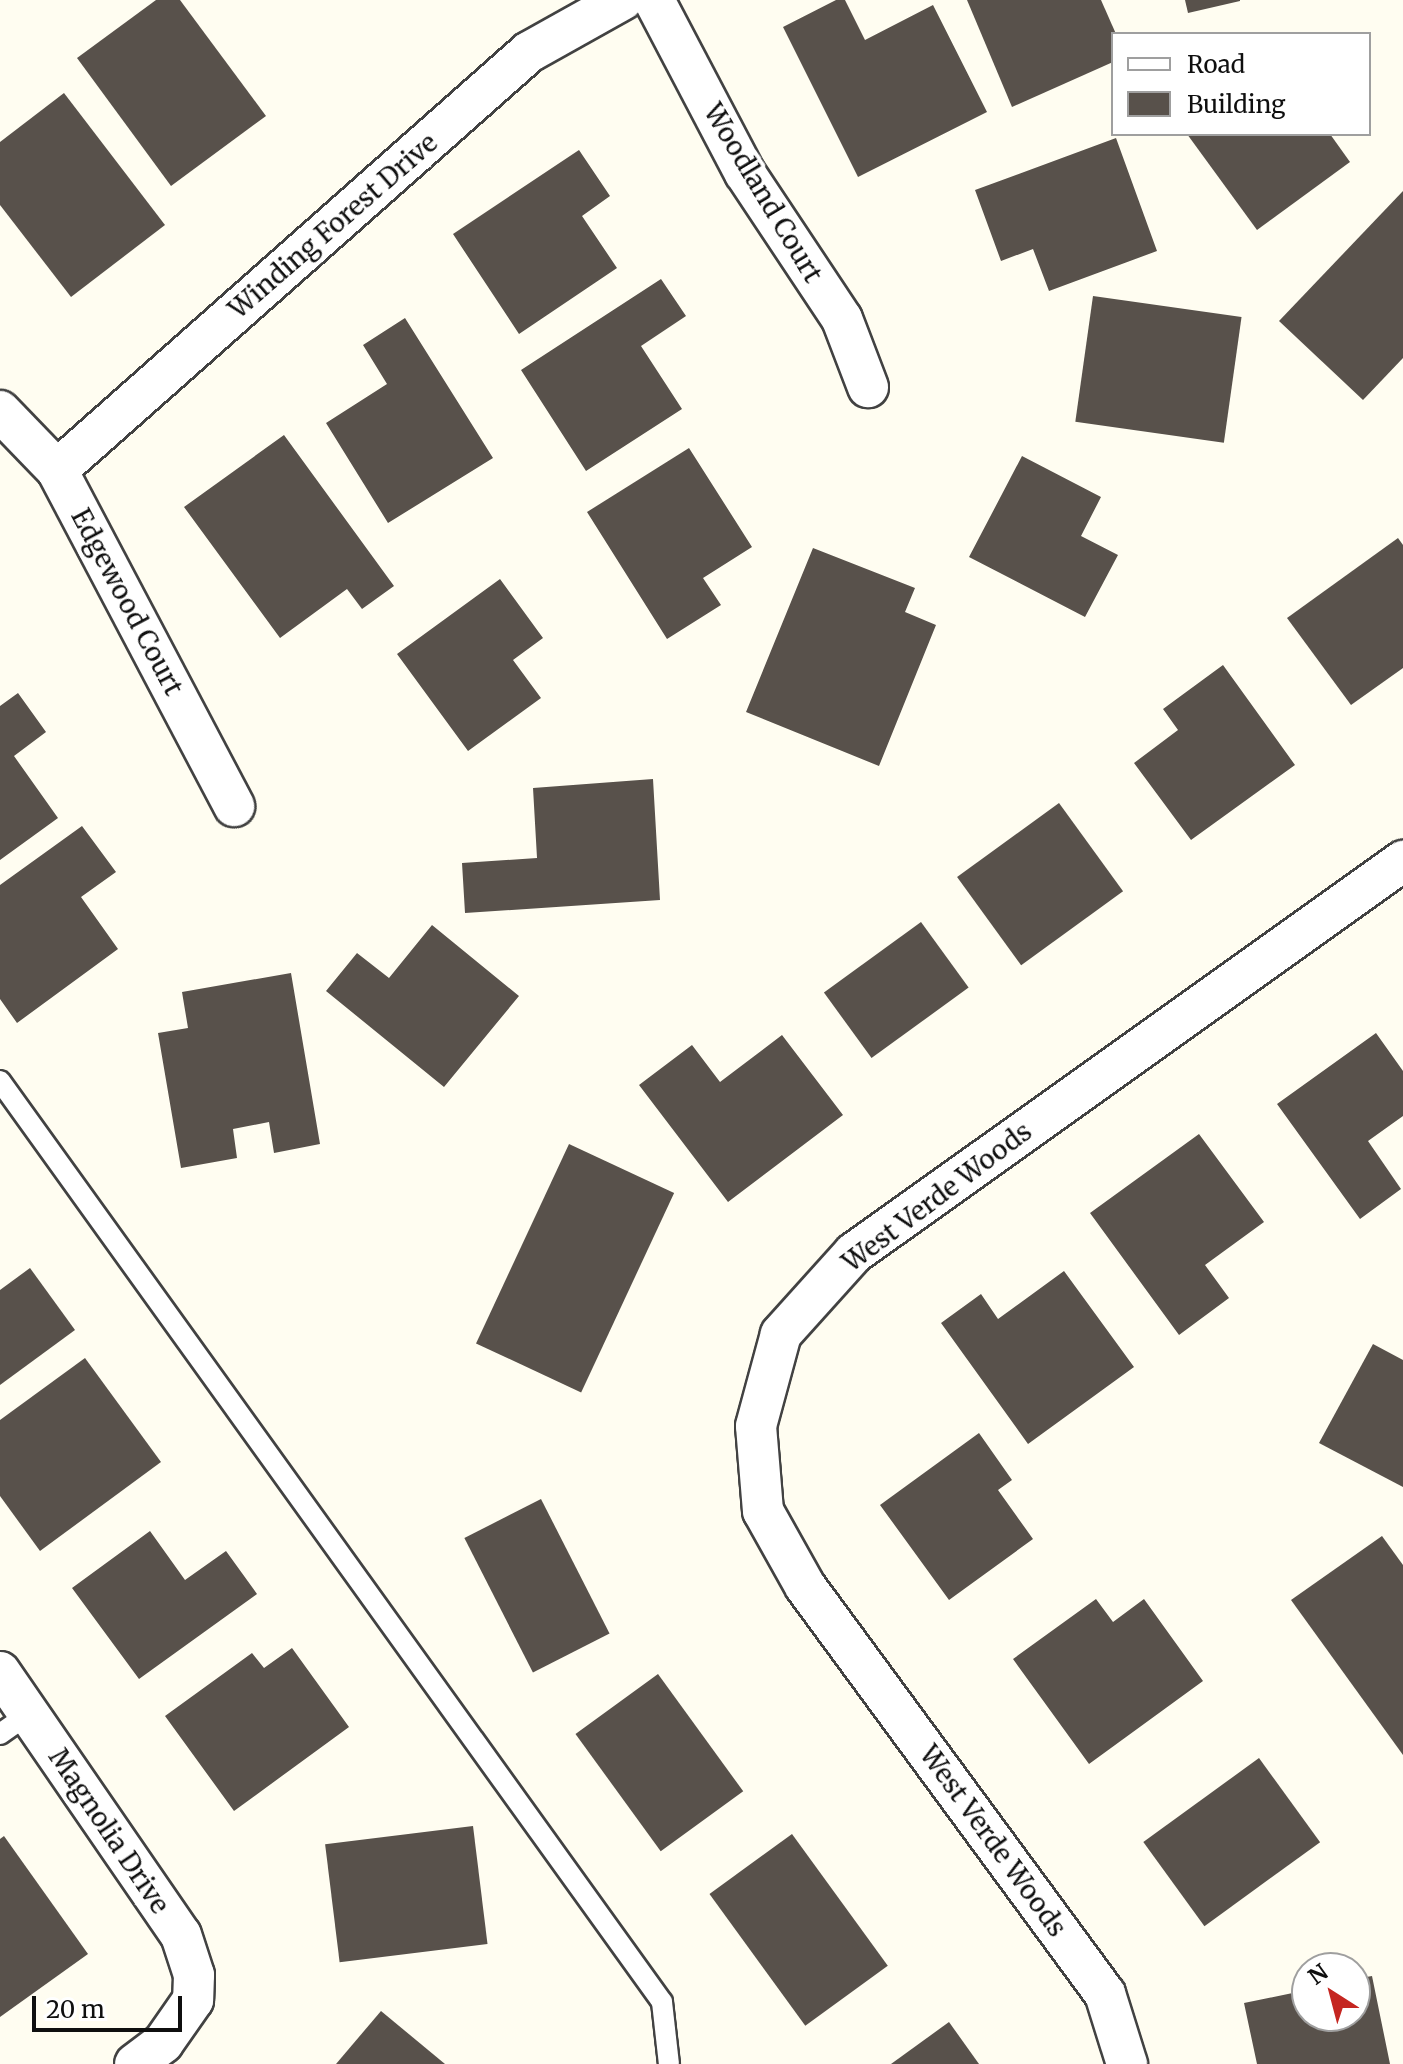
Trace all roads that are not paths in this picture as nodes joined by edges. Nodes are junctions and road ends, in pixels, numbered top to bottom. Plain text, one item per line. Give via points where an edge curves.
1 (622, 0) edge
2 (654, 0) edge
3 (563, 14) edge
4 (868, 387) dead end
5 (0, 411) edge
6 (57, 470) junction
7 (234, 806) dead end
8 (1403, 861) edge
9 (0, 1081) edge
10 (0, 1672) edge
11 (14, 1724) edge
12 (135, 2064) edge
13 (669, 2064) edge
14 (1127, 2064) edge

1 - 3 street, Winding Forest Drive
2 - 4 street, Woodland Court via 745,173 842,319
3 - 6 street, Winding Forest Drive via 529,52
5 - 6 street, Edgewood Court
6 - 7 street, Edgewood Court
8 - 14 street, West Verde Woods via 854,1253 781,1334 756,1426 763,1511 805,1586 1105,1994
9 - 13 lane via 662,2002
10 - 11 street, Magnolia Drive
11 - 12 street, Magnolia Drive via 181,1935 194,1975 193,2000 163,2043

